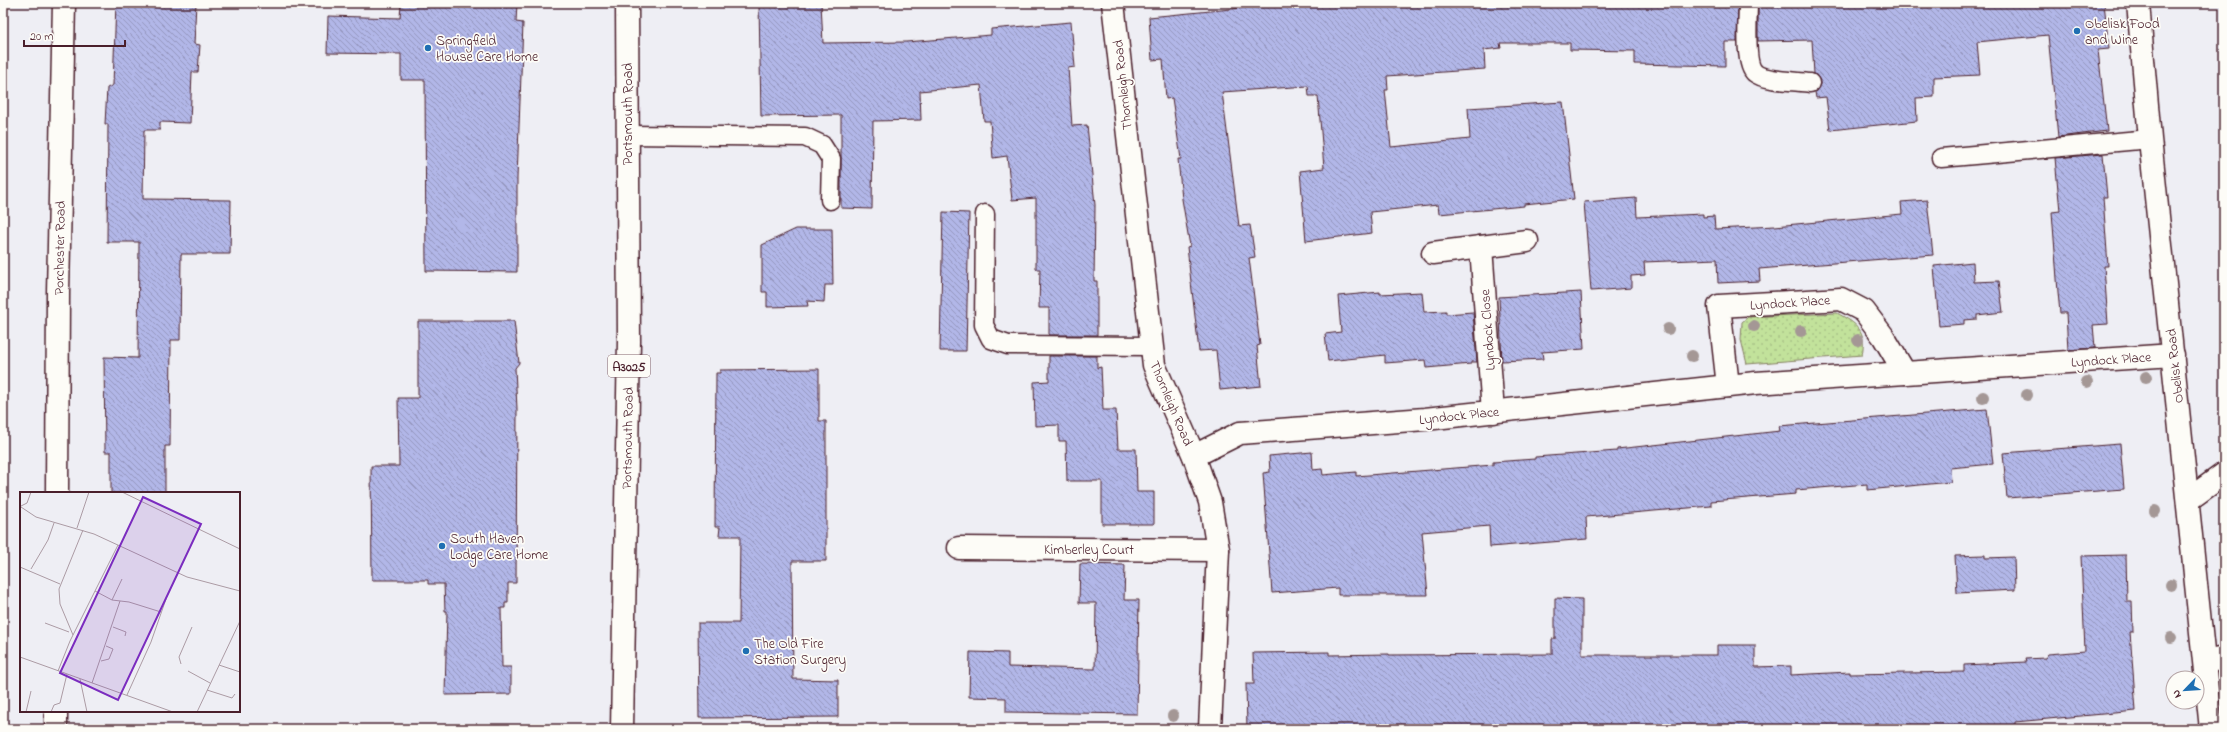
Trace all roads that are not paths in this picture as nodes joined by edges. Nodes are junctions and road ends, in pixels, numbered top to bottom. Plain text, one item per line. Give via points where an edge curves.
1 (64, 3) edge
2 (627, 3) edge
3 (1113, 3) edge
4 (1748, 3) edge
5 (2138, 3) edge
6 (1810, 83) dead end
7 (628, 135) junction
8 (2150, 139) junction
9 (1941, 158) dead end
10 (830, 200) dead end
11 (985, 214) dead end
12 (1527, 241) dead end
13 (1481, 247) junction
14 (1433, 253) dead end
15 (1151, 346) junction
16 (2173, 355) junction
17 (1905, 373) junction
18 (1728, 386) junction
19 (1493, 412) junction
20 (1194, 456) junction
21 (2224, 474) edge
22 (57, 492) edge
23 (2188, 500) junction
24 (960, 548) dead end
25 (1218, 550) junction
26 (2214, 660) edge
27 (56, 712) edge
28 (56, 729) edge
29 (622, 729) edge
30 (1210, 729) edge
31 (2210, 729) edge

1 - 22 street, Porchester Road
2 - 7 street, Portsmouth Road / A3025
3 - 15 street, Thornleigh Road
4 - 6 lane via 1749,61 1755,73 1765,77
5 - 8 street, Obelisk Road
7 - 10 lane via 805,137 822,145 831,159
7 - 29 street, Portsmouth Road / A3025 via 629,341
8 - 9 lane
8 - 16 street, Obelisk Road
11 - 15 lane via 984,325 992,339 1008,345
12 - 13 street
13 - 14 street
13 - 19 street, Lyndock Close
15 - 20 street, Thornleigh Road via 1154,365
16 - 17 street, Lyndock Place
16 - 23 street, Obelisk Road
17 - 18 street, Lyndock Place
17 - 18 street, Lyndock Place via 1883,336 1864,311 1842,299 1719,306
18 - 19 street, Lyndock Place
19 - 20 street, Lyndock Place via 1240,433
20 - 25 street, Thornleigh Road via 1210,502
21 - 23 street
23 - 26 street, Obelisk Road
24 - 25 street, Kimberley Court
25 - 30 street, Thornleigh Road
26 - 31 street, Obelisk Road
27 - 28 street

